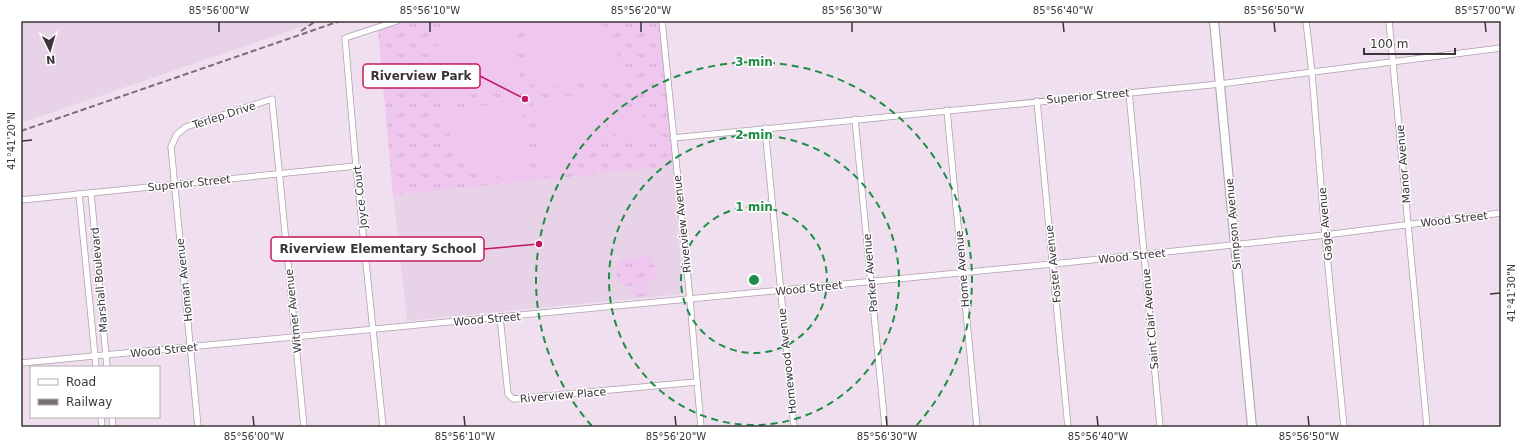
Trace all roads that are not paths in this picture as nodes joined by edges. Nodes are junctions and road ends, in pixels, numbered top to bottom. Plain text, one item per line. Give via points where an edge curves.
1 (397, 21) edge
2 (662, 21) edge
3 (1214, 21) edge
4 (1306, 21) edge
5 (1389, 21) edge
6 (1501, 48) edge
7 (1393, 62) junction
8 (1312, 73) junction
9 (1220, 84) junction
10 (1129, 92) junction
11 (272, 99) joint
12 (1037, 101) junction
13 (947, 110) junction
14 (855, 119) junction
15 (764, 128) junction
16 (177, 134) joint
17 (673, 138) junction
18 (356, 166) junction
19 (279, 174) junction
20 (175, 184) junction
21 (91, 193) junction
22 (79, 194) junction
23 (21, 200) edge
24 (1501, 213) edge
25 (1408, 225) junction
26 (1325, 235) junction
27 (1235, 245) junction
28 (1144, 255) junction
29 (1053, 264) junction
30 (962, 274) junction
31 (870, 282) junction
32 (780, 291) junction
33 (690, 300) junction
34 (500, 318) junction
35 (373, 330) junction
36 (296, 337) junction
37 (191, 348) junction
38 (106, 356) junction
39 (95, 357) junction
40 (21, 363) edge
41 (96, 366) edge
42 (107, 366) edge
43 (696, 382) junction
44 (198, 427) edge
45 (304, 427) edge
46 (383, 427) edge
47 (701, 427) edge
48 (794, 427) edge
49 (885, 427) edge
50 (977, 427) edge
51 (1068, 427) edge
52 (1160, 427) edge
53 (1252, 427) edge
54 (1344, 427) edge
55 (1427, 427) edge

1 - 18 street, Joyce Court via 345,38
2 - 17 street, Riverview Avenue
3 - 9 street, Simpson Avenue
4 - 8 street, Gage Avenue
5 - 7 street, Manor Avenue
6 - 7 street, Superior Street
7 - 8 street, Superior Street
7 - 25 street, Manor Avenue
8 - 9 street, Superior Street
8 - 26 street, Gage Avenue
9 - 10 street, Superior Street
9 - 27 street, Simpson Avenue
10 - 12 street, Superior Street
10 - 28 street, Saint Clair Avenue
11 - 16 street, Terlep Drive via 186,127
11 - 19 street, Witmer Avenue
12 - 13 street, Superior Street
12 - 29 street, Foster Avenue
13 - 14 street, Superior Street
13 - 30 street, Home Avenue
14 - 15 street, Superior Street
14 - 31 street, Parker Avenue
15 - 17 street, Superior Street
15 - 32 street, Homewood Avenue
16 - 20 street, Homan Avenue via 171,147
17 - 33 street, Riverview Avenue
18 - 19 street, Superior Street
18 - 35 street, Joyce Court
19 - 20 street, Superior Street
19 - 36 street, Witmer Avenue
20 - 21 street, Superior Street
20 - 37 street, Homan Avenue
21 - 22 street, Superior Street
21 - 38 street, Marshall Boulevard
22 - 23 street, Superior Street
22 - 39 street, Marshall Boulevard
24 - 25 street, Wood Street
25 - 26 street, Wood Street
25 - 55 street, Manor Avenue
26 - 27 street, Wood Street
26 - 54 street, Gage Avenue
27 - 28 street, Wood Street
27 - 53 street, Simpson Avenue
28 - 29 street, Wood Street
28 - 52 street, Saint Clair Avenue
29 - 30 street, Wood Street
29 - 51 street, Foster Avenue
30 - 31 street, Wood Street
30 - 50 street, Home Avenue
31 - 32 street, Wood Street
31 - 49 street, Parker Avenue
32 - 33 street, Wood Street
32 - 48 street, Homewood Avenue
33 - 34 street, Wood Street
33 - 43 street, Riverview Avenue
34 - 35 street, Wood Street
34 - 43 street, Riverview Place via 508,394 513,399
35 - 36 street, Wood Street
35 - 46 street, Joyce Court
36 - 37 street, Wood Street
36 - 45 street, Witmer Avenue
37 - 38 street, Wood Street
37 - 44 street, Homan Avenue
38 - 39 street, Wood Street
38 - 42 street, Marshall Boulevard
39 - 40 street, Wood Street
39 - 41 street, Marshall Boulevard
43 - 47 street, Riverview Avenue

